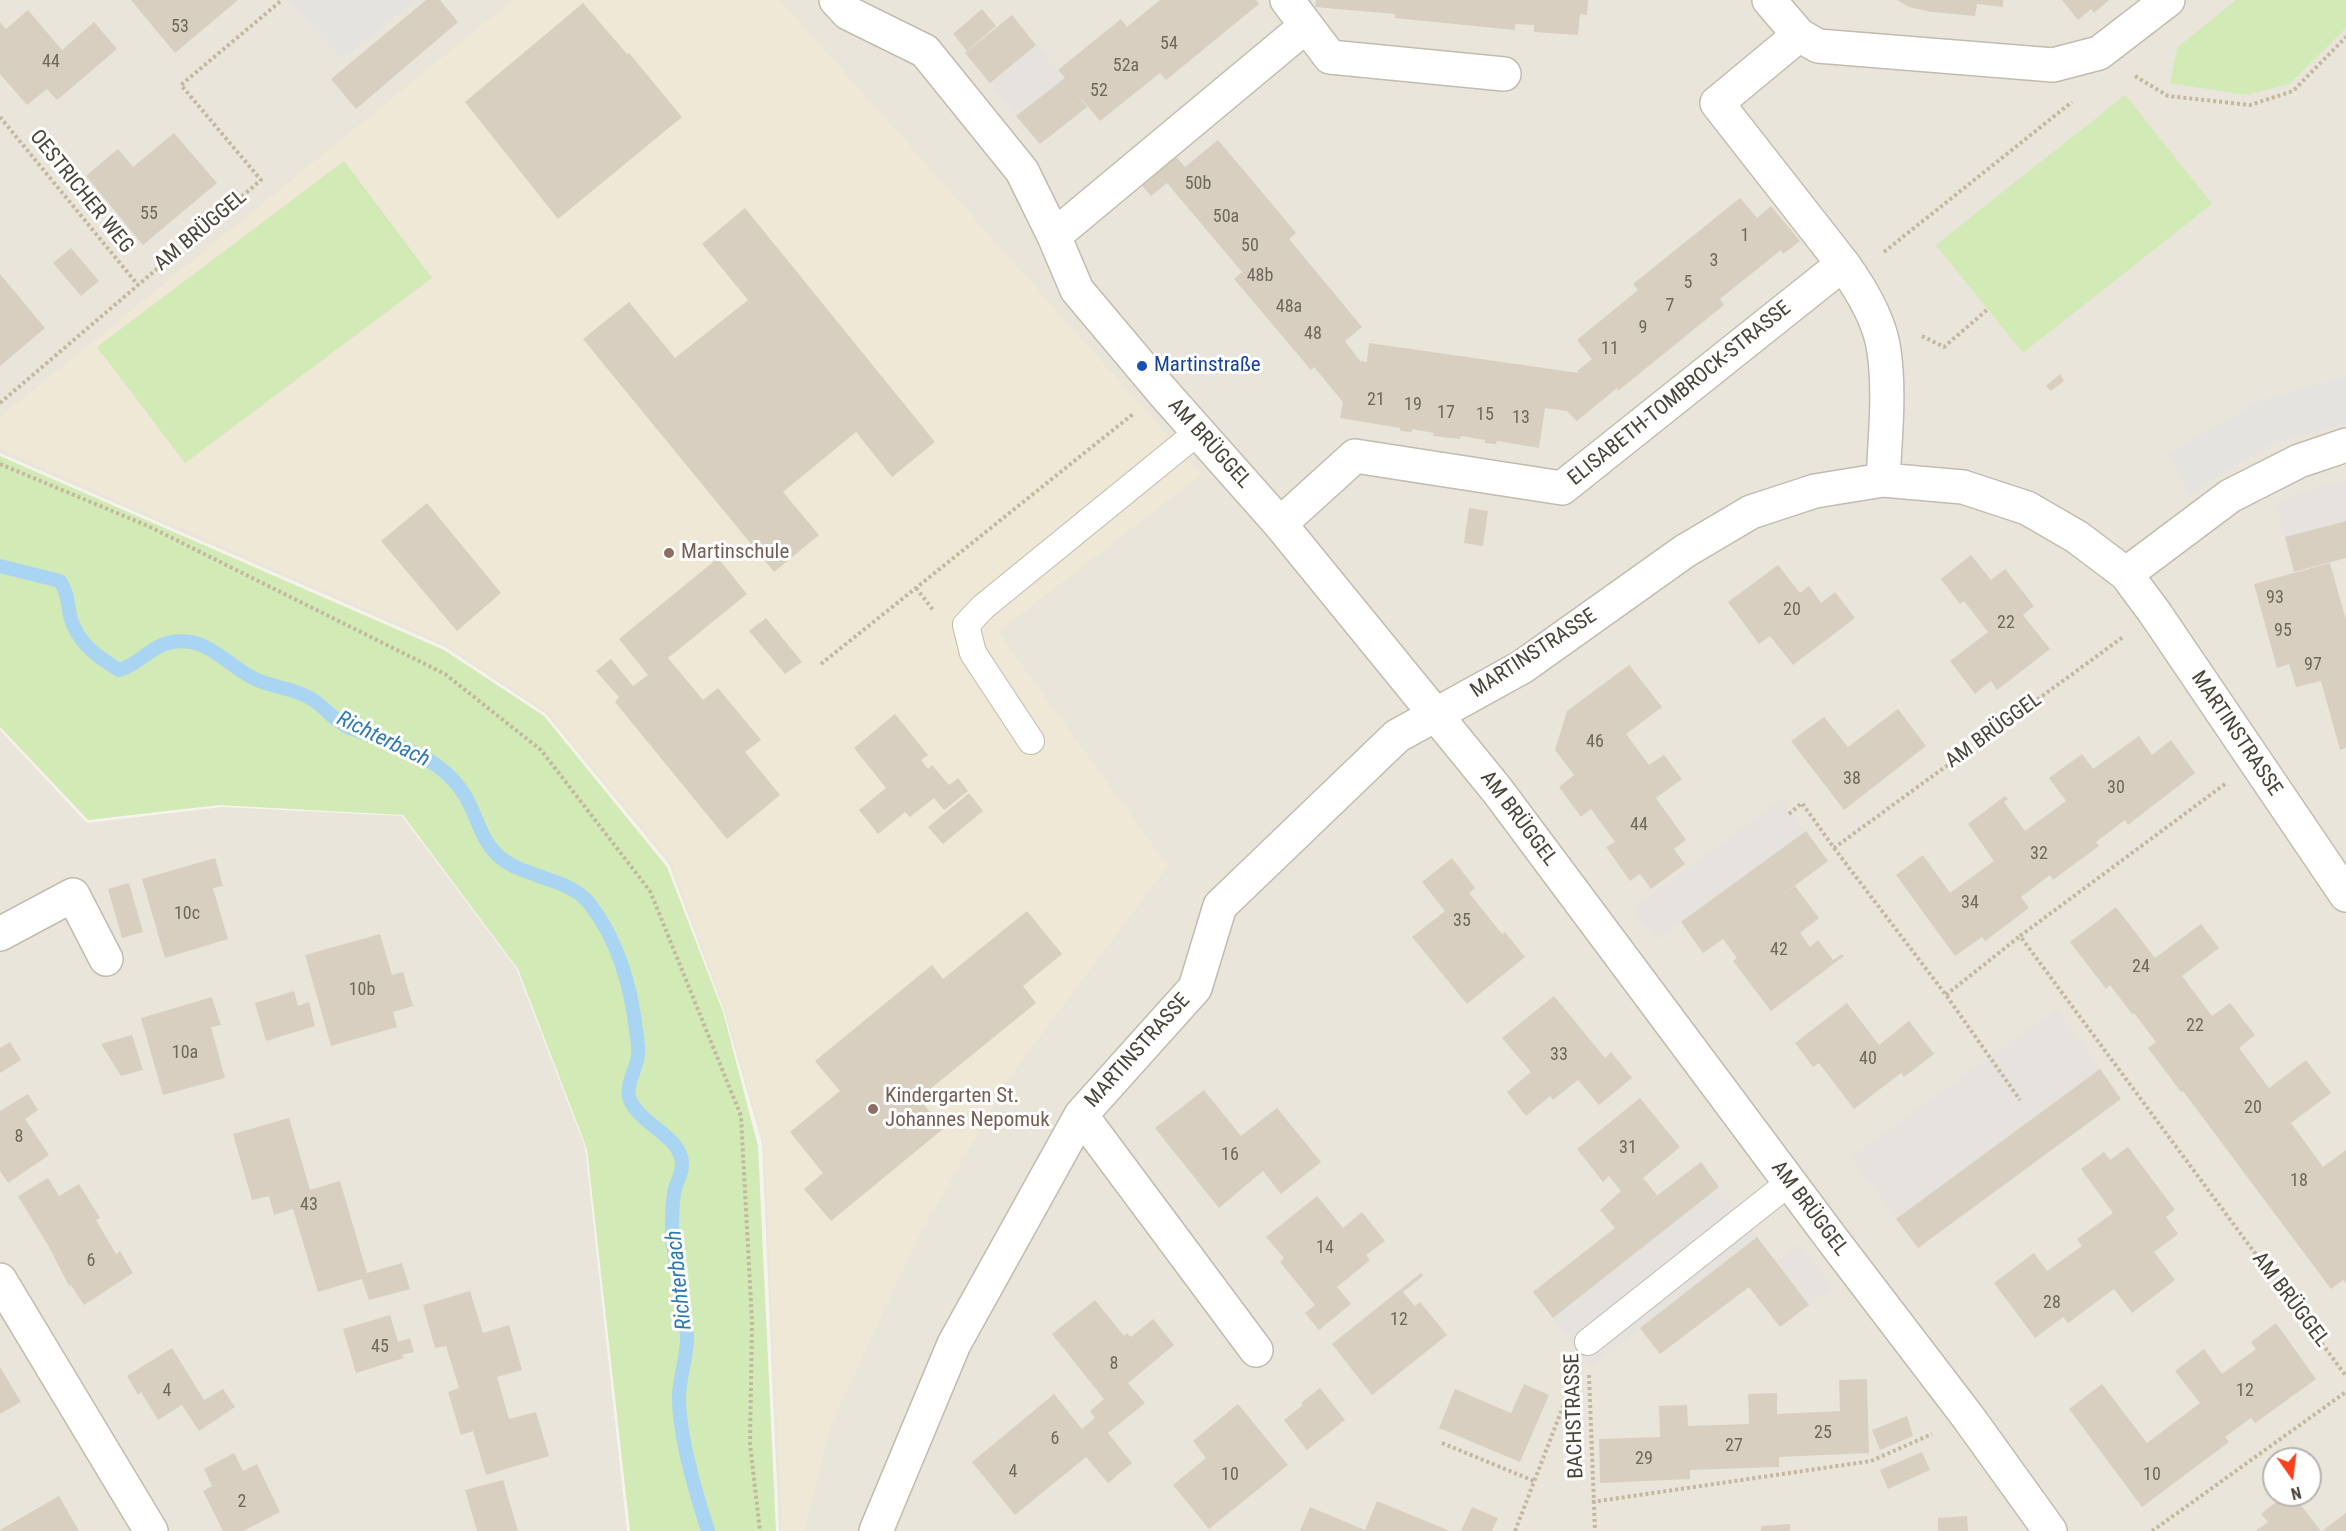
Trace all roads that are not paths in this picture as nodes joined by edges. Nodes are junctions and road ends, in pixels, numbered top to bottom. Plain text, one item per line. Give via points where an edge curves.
1 (836, 0) edge
2 (1287, 0) edge
3 (1769, 0) edge
4 (2168, 0) edge
5 (1306, 26) junction
6 (1799, 35) junction
7 (1504, 74) dead end
8 (1054, 236) junction
9 (1848, 270) junction
10 (1198, 432) junction
11 (2346, 445) edge
12 (1883, 480) junction
13 (1281, 524) junction
14 (2126, 574) junction
15 (1437, 714) junction
16 (1030, 741) dead end
17 (2346, 895) edge
18 (0, 934) edge
19 (106, 959) dead end
20 (1081, 1115) junction
21 (1790, 1182) junction
22 (0, 1280) edge
23 (1588, 1342) road end
24 (1256, 1350) dead end
25 (151, 1531) edge
26 (876, 1531) edge
27 (2050, 1531) edge

1 - 8 street, AM BRÜGGEL via 848,13 925,51 1022,171
2 - 5 street
3 - 6 street
4 - 6 street via 2099,53 2053,65 1818,46
5 - 7 street via 1330,57
5 - 8 street
6 - 9 street via 1717,103
8 - 10 street, AM BRÜGGEL via 1077,290
9 - 12 street via 1872,312 1884,349
9 - 13 street, ELISABETH-TOMBROCK-STRASSE via 1562,488 1355,456
10 - 13 street, AM BRÜGGEL
10 - 16 lane via 966,625 973,653
11 - 14 street via 2299,460 2230,496
12 - 14 street, MARTINSTRASSE via 1964,488 2027,508 2077,537
12 - 15 street, MARTINSTRASSE via 1815,491 1751,512 1685,551 1522,667
13 - 15 street, AM BRÜGGEL
14 - 17 street, MARTINSTRASSE
15 - 20 street, MARTINSTRASSE via 1397,736 1220,906 1195,988
15 - 21 street, AM BRÜGGEL
18 - 19 street via 73,895
20 - 24 street, MARTINSTRASSE
20 - 26 street, MARTINSTRASSE via 954,1344
21 - 23 lane
21 - 27 street, AM BRÜGGEL
22 - 25 street

